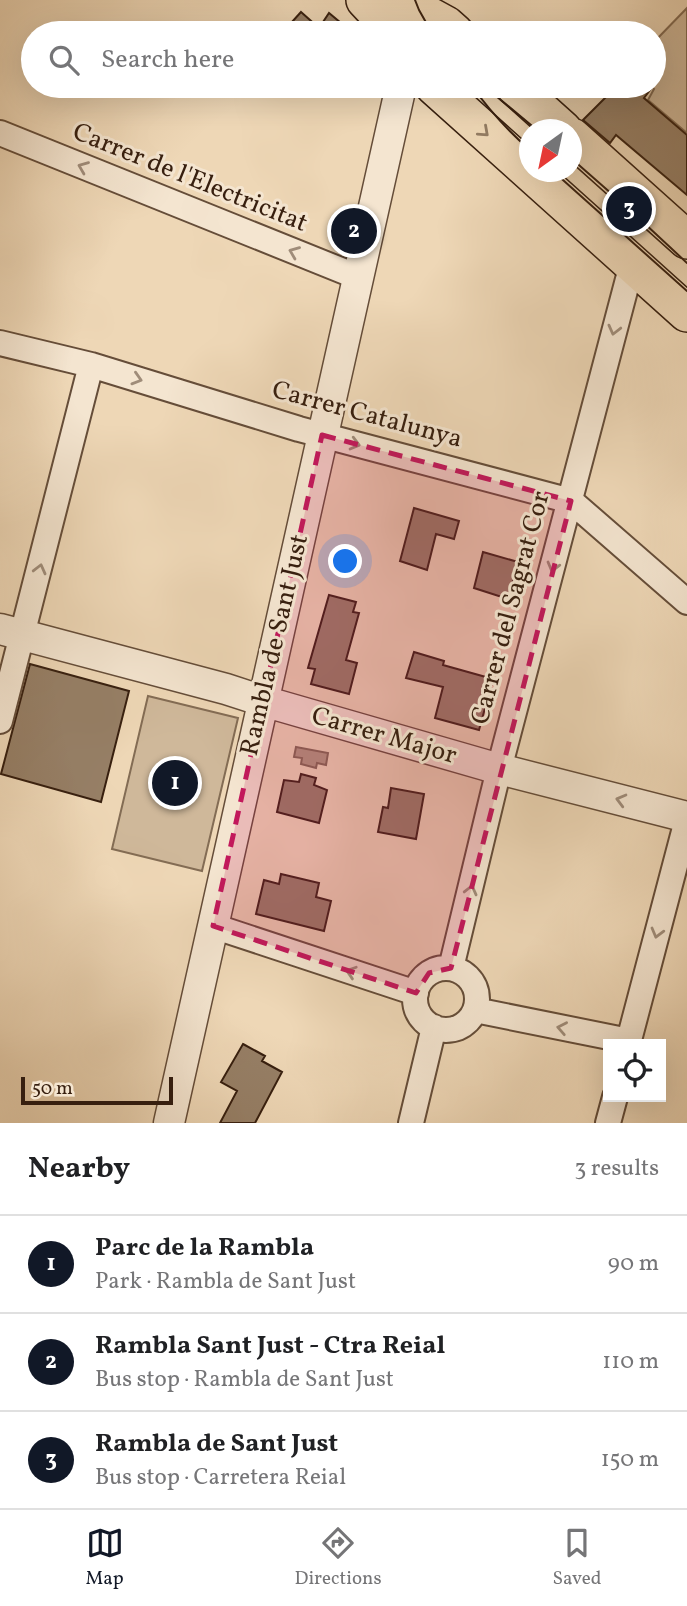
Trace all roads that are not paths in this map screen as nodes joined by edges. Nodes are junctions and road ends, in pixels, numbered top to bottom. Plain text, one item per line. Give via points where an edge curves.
1 (365, 0) edge
2 (409, 15) edge
3 (431, 21) edge
4 (398, 98) edge
5 (446, 98) edge
6 (527, 98) edge
7 (551, 119) edge
8 (0, 133) edge
9 (582, 146) edge
10 (687, 240) edge
11 (632, 264) junction
12 (358, 277) junction
13 (687, 313) edge
14 (0, 343) edge
15 (91, 365) junction
16 (322, 435) junction
17 (571, 502) junction
18 (687, 602) edge
19 (11, 632) edge
20 (263, 701) junction
21 (0, 721) edge
22 (499, 769) junction
23 (687, 819) edge
24 (213, 926) junction
25 (451, 968) junction
26 (416, 993) junction
27 (475, 1010) junction
28 (434, 1027) junction
29 (610, 1039) edge
30 (630, 1039) edge
31 (614, 1102) edge
32 (169, 1123) edge
33 (411, 1123) edge
34 (608, 1123) edge

1 - 2 main road via 379,15
2 - 3 main road
4 - 12 street, Rambla de Sant Just
5 -> 11 main road
6 - 7 main road
12 -> 8 street, Carrer de l'Electricitat
9 - 10 main road
11 - 13 main road
11 -> 17 street, Carrer del Sagrat Cor
12 - 16 street, Rambla de Sant Just
14 - 15 street, Carrer Catalunya
15 -> 16 street, Carrer Catalunya
19 -> 15 street
16 -> 17 street, Carrer Catalunya
16 - 20 street, Rambla de Sant Just
17 - 18 street, Carrer Catalunya
17 -> 22 street, Carrer del Sagrat Cor
19 - 20 street, Carrer Major
19 - 21 street
20 - 22 street, Carrer Major
20 - 24 street, Rambla de Sant Just
23 -> 22 street, Carrer Major
25 -> 22 street, Carrer del Sagrat Cor
23 -> 30 street
26 -> 24 street
24 - 32 street, Rambla de Sant Just
25 - 26 street via 429,974
25 - 27 street via 474,984
26 - 28 street via 419,1013
27 - 28 street via 459,1028
29 -> 27 street
28 - 33 street
31 - 34 street

